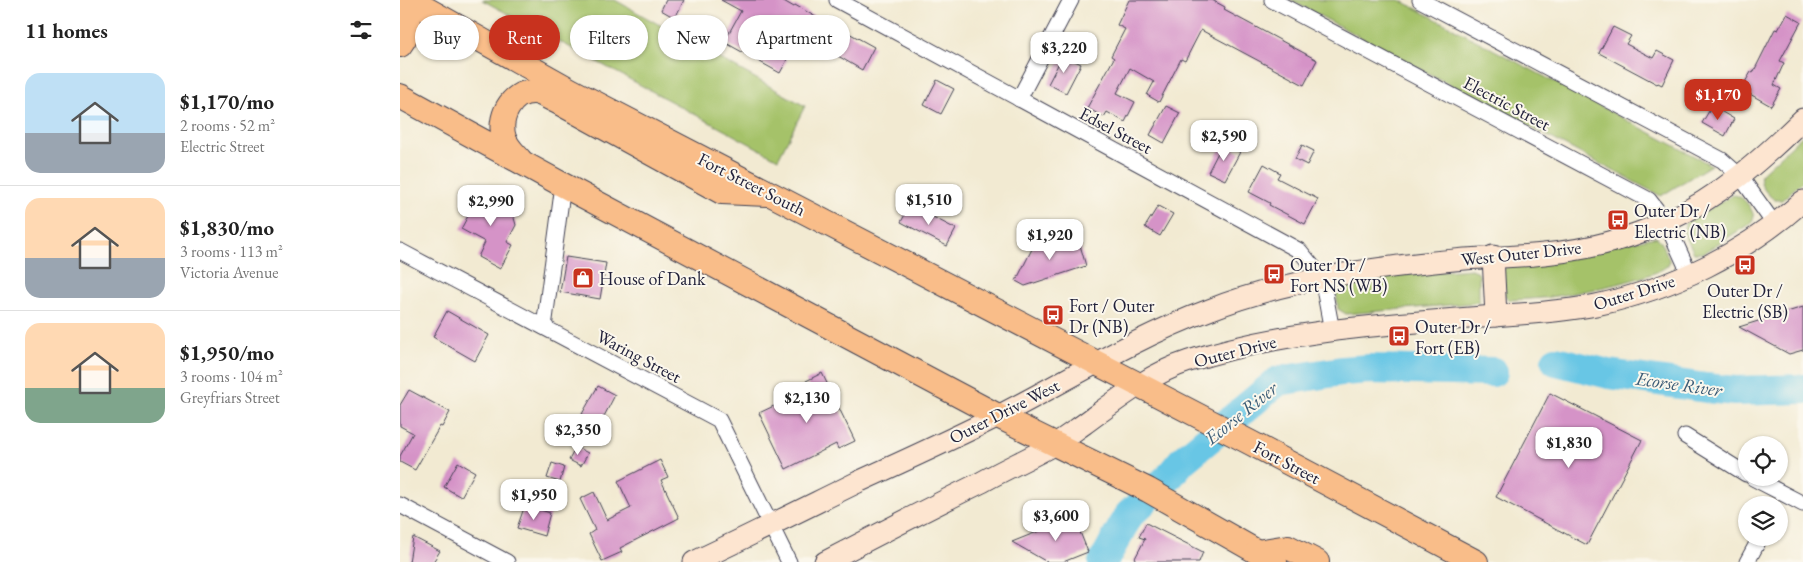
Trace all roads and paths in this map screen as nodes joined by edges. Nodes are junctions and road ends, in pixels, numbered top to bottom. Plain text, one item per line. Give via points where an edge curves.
1 (410, 0) edge
2 (836, 0) edge
3 (1071, 0) edge
4 (1272, 0) edge
5 (1420, 0) edge
6 (400, 2) edge
7 (400, 45) edge
8 (400, 96) edge
9 (1019, 99) junction
10 (1803, 119) edge
11 (523, 163) junction
12 (1740, 176) junction
13 (563, 185) junction
14 (773, 194) junction
15 (1803, 200) edge
16 (1666, 222) junction
17 (1774, 225) junction
18 (400, 251) edge
19 (1493, 256) junction
20 (1690, 275) junction
21 (1322, 278) junction
22 (1496, 316) junction
23 (544, 327) junction
24 (1332, 331) junction
25 (1097, 363) junction
26 (1137, 385) junction
27 (998, 416) junction
28 (1684, 436) dead end
29 (1055, 444) junction
30 (1738, 469) edge
31 (1763, 486) edge
32 (1776, 496) edge
33 (1788, 501) edge
34 (1803, 504) edge
35 (400, 505) edge
36 (771, 525) junction
37 (1756, 546) edge
38 (1266, 557) edge
39 (507, 562) edge
40 (694, 562) edge
41 (789, 562) edge
42 (825, 562) edge
43 (1317, 562) edge
44 (1476, 562) edge
45 (1747, 562) edge

1 - 14 main road, Fort Street South via 572,91
2 - 9 street, Edsel Street
3 - 9 street
4 - 16 street, Electric Street via 1649,200
5 - 12 street via 1722,160
6 - 7 main road via 410,20
8 - 11 main road
9 - 21 street, Edsel Street via 1300,251
10 - 12 main road, West Outer Drive
11 - 13 main road
11 - 14 main road via 508,146 502,131 503,120 515,99 524,93 534,92 722,192
12 - 16 main road, West Outer Drive via 1703,203
12 - 17 street
13 - 23 street
13 - 27 main road
14 - 25 main road, Fort Street South
15 - 17 main road
16 - 19 main road, West Outer Drive via 1588,247 1544,254
16 - 20 street, Electric Street
17 - 20 main road via 1737,250
18 - 23 street, Waring Street
19 - 21 main road, West Outer Drive
19 - 22 main road
20 - 22 main road, Outer Drive via 1595,306
21 - 24 street, Edsel Street
21 - 25 main road, Outer Drive West via 1269,289 1207,310
22 - 24 main road, Outer Drive
23 - 36 street, Waring Street via 719,420
24 - 26 main road, Outer Drive via 1260,342 1197,359
25 - 26 main road, Fort Street
25 - 27 main road, Outer Drive West
26 - 29 main road, Outer Drive
26 - 44 main road, Fort Street
27 - 29 main road
27 - 36 main road, Outer Drive West
28 - 30 street
29 - 38 main road
29 - 42 main road, Outer Drive
31 - 32 street
33 - 34 street
35 - 39 street
36 - 40 main road, Outer Drive West
36 - 41 street, Waring Street
37 - 45 street
38 - 43 main road via 1288,547

